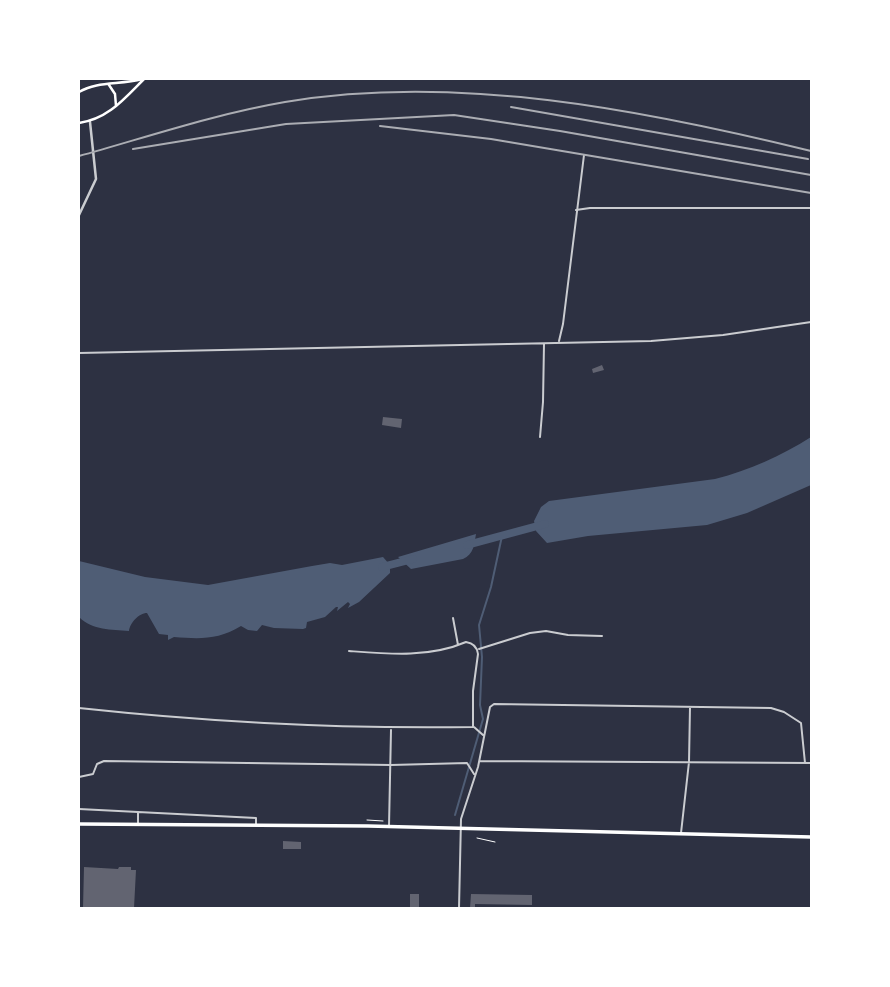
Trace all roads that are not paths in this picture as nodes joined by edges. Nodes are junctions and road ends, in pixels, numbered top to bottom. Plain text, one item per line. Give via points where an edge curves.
1 (143, 79) edge
2 (109, 85) junction
3 (79, 92) edge
4 (116, 106) junction
5 (80, 122) edge
6 (90, 122) junction
7 (584, 155) dead end
8 (811, 208) edge
9 (576, 210) junction
10 (79, 215) edge
11 (811, 323) edge
12 (559, 343) junction
13 (544, 344) junction
14 (79, 353) edge
15 (540, 437) dead end
16 (453, 618) dead end
17 (602, 636) dead end
18 (458, 646) junction
19 (478, 649) junction
20 (349, 650) dead end
21 (690, 706) junction
22 (79, 708) edge
23 (473, 727) junction
24 (391, 729) junction
25 (483, 735) junction
26 (479, 761) junction
27 (689, 762) junction
28 (805, 763) junction
29 (811, 763) edge
30 (390, 765) junction
31 (475, 775) junction
32 (79, 777) edge
33 (79, 809) edge
34 (139, 812) junction
35 (138, 823) junction
36 (79, 824) edge
37 (256, 825) junction
38 (389, 827) junction
39 (460, 829) junction
40 (681, 834) junction
41 (811, 837) edge
42 (459, 908) edge

1 - 2 main road
1 - 4 main road
2 - 3 main road
2 - 4 main road via 116,94
4 - 6 main road
5 - 6 main road
6 - 10 street via 96,179
7 - 9 street
8 - 9 street
9 - 12 street
11 - 12 street via 651,341
12 - 13 street
13 - 14 street
13 - 15 street
16 - 18 street
17 - 19 street via 546,631
18 - 19 street via 472,643
18 - 20 street via 388,654
19 - 23 street
21 - 25 street via 503,702 490,707
21 - 27 street
21 - 28 street via 784,712 801,723
22 - 24 street
23 - 24 street
23 - 25 street
24 - 30 street
25 - 26 street
26 - 27 street
26 - 31 street
27 - 28 street
27 - 40 street
28 - 29 street
30 - 31 street via 467,763
30 - 32 street via 104,761 93,774
30 - 38 street
31 - 39 street
33 - 34 street
34 - 35 street
34 - 37 street via 256,818
35 - 36 main road
35 - 37 main road
37 - 38 main road
38 - 39 main road
39 - 40 main road
39 - 42 street
40 - 41 main road

